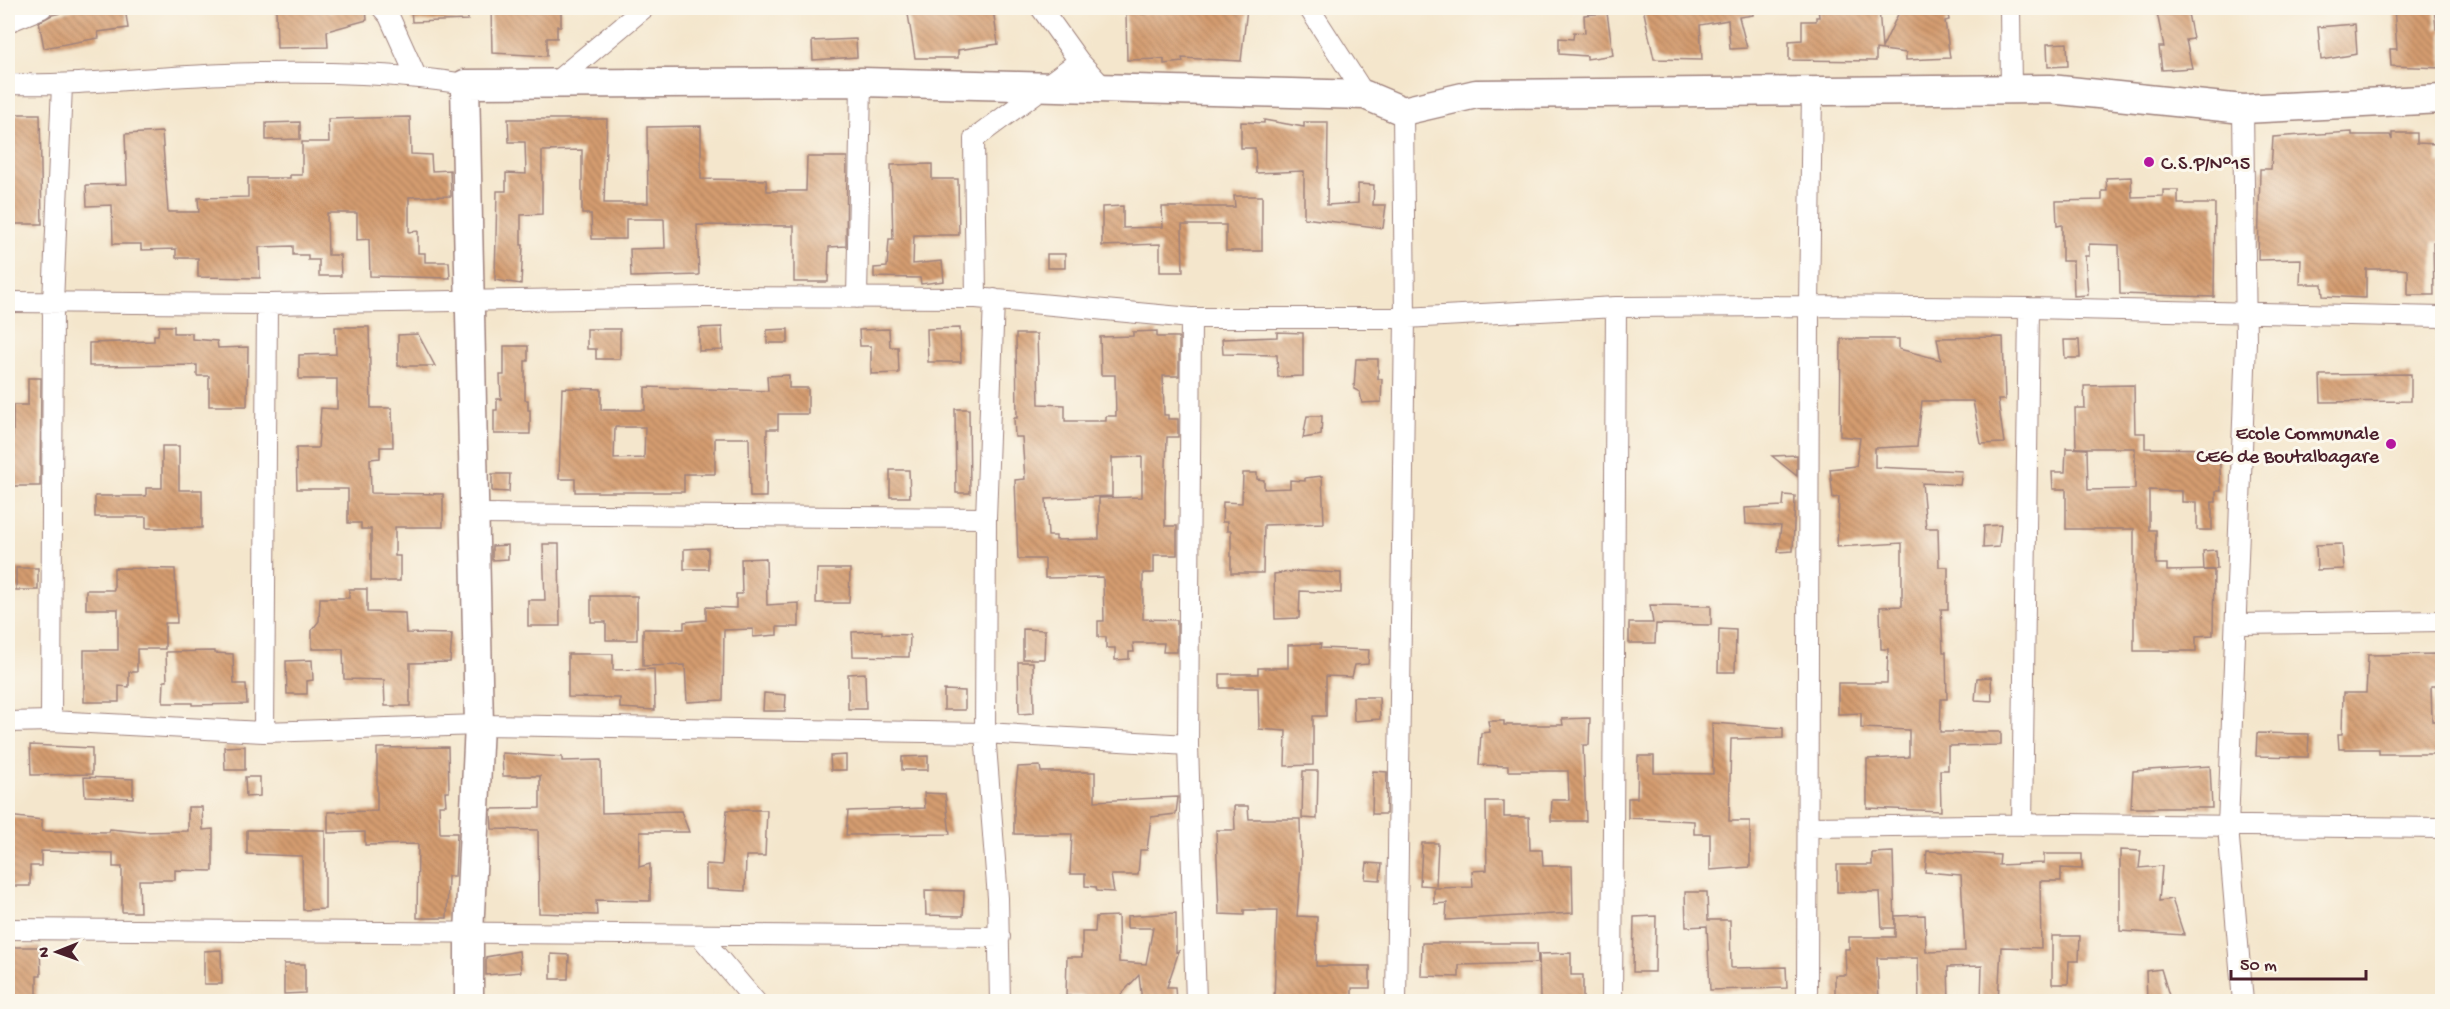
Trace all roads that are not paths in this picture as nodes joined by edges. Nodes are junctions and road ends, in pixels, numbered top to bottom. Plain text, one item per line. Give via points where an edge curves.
1 (42, 8) edge
2 (382, 8) edge
3 (644, 8) edge
4 (1041, 8) edge
5 (2010, 8) edge
6 (1317, 10) edge
7 (8, 22) edge
8 (1079, 61) junction
9 (416, 76) junction
10 (861, 82) junction
11 (8, 84) edge
12 (465, 84) junction
13 (553, 84) junction
14 (62, 86) junction
15 (1043, 86) junction
16 (1103, 87) junction
17 (2011, 89) junction
18 (1812, 92) junction
19 (1365, 95) junction
20 (2442, 99) edge
21 (2243, 109) junction
22 (1403, 111) junction
23 (857, 298) junction
24 (985, 298) junction
25 (8, 302) edge
26 (472, 302) junction
27 (53, 303) junction
28 (267, 304) junction
29 (1616, 306) junction
30 (1809, 306) junction
31 (2029, 308) junction
32 (2246, 312) junction
33 (2442, 317) edge
34 (1191, 318) junction
35 (1405, 318) junction
36 (473, 514) junction
37 (986, 518) junction
38 (2442, 621) edge
39 (2237, 624) junction
40 (51, 721) junction
41 (8, 722) edge
42 (479, 725) junction
43 (264, 732) junction
44 (985, 734) junction
45 (1188, 745) junction
46 (2022, 825) junction
47 (1808, 827) junction
48 (2228, 827) junction
49 (2442, 828) edge
50 (8, 929) edge
51 (469, 934) junction
52 (700, 936) junction
53 (1000, 937) junction
54 (469, 1002) edge
55 (756, 1002) edge
56 (1000, 1002) edge
57 (1196, 1002) edge
58 (1396, 1002) edge
59 (1612, 1002) edge
60 (1807, 1002) edge
61 (2243, 1002) edge

1 - 7 street
2 - 9 street
3 - 13 street
4 - 8 street
5 - 17 street
6 - 19 street
8 - 15 street
8 - 16 street
9 - 12 street
9 - 14 street via 258,73
10 - 13 street
10 - 15 street
10 - 23 street
11 - 14 street
12 - 13 street
12 - 26 street
14 - 27 street
15 - 16 street
15 - 24 street via 974,139
16 - 19 street
17 - 18 street
17 - 21 street via 2050,89
18 - 22 street via 1476,94
18 - 30 street
19 - 22 street
20 - 21 street
21 - 32 street
22 - 35 street
23 - 24 street
23 - 26 street
24 - 34 street
24 - 37 street
25 - 27 street
26 - 28 street
26 - 36 street
27 - 28 street
27 - 40 street
28 - 43 street
29 - 30 street
29 - 35 street
29 - 59 street
30 - 31 street
30 - 47 street
31 - 32 street
31 - 46 street
32 - 33 street
32 - 39 street
34 - 35 street
34 - 45 street
35 - 58 street
36 - 37 street
36 - 42 street
37 - 44 street
38 - 39 street
39 - 48 street
40 - 41 street
40 - 43 street
42 - 43 street
42 - 44 street
42 - 51 street
44 - 45 street
44 - 53 street
45 - 57 street
46 - 47 street
46 - 48 street
47 - 60 street
48 - 49 street
48 - 61 street
50 - 51 street
51 - 52 street
51 - 54 street
52 - 53 street
52 - 55 street
53 - 56 street

